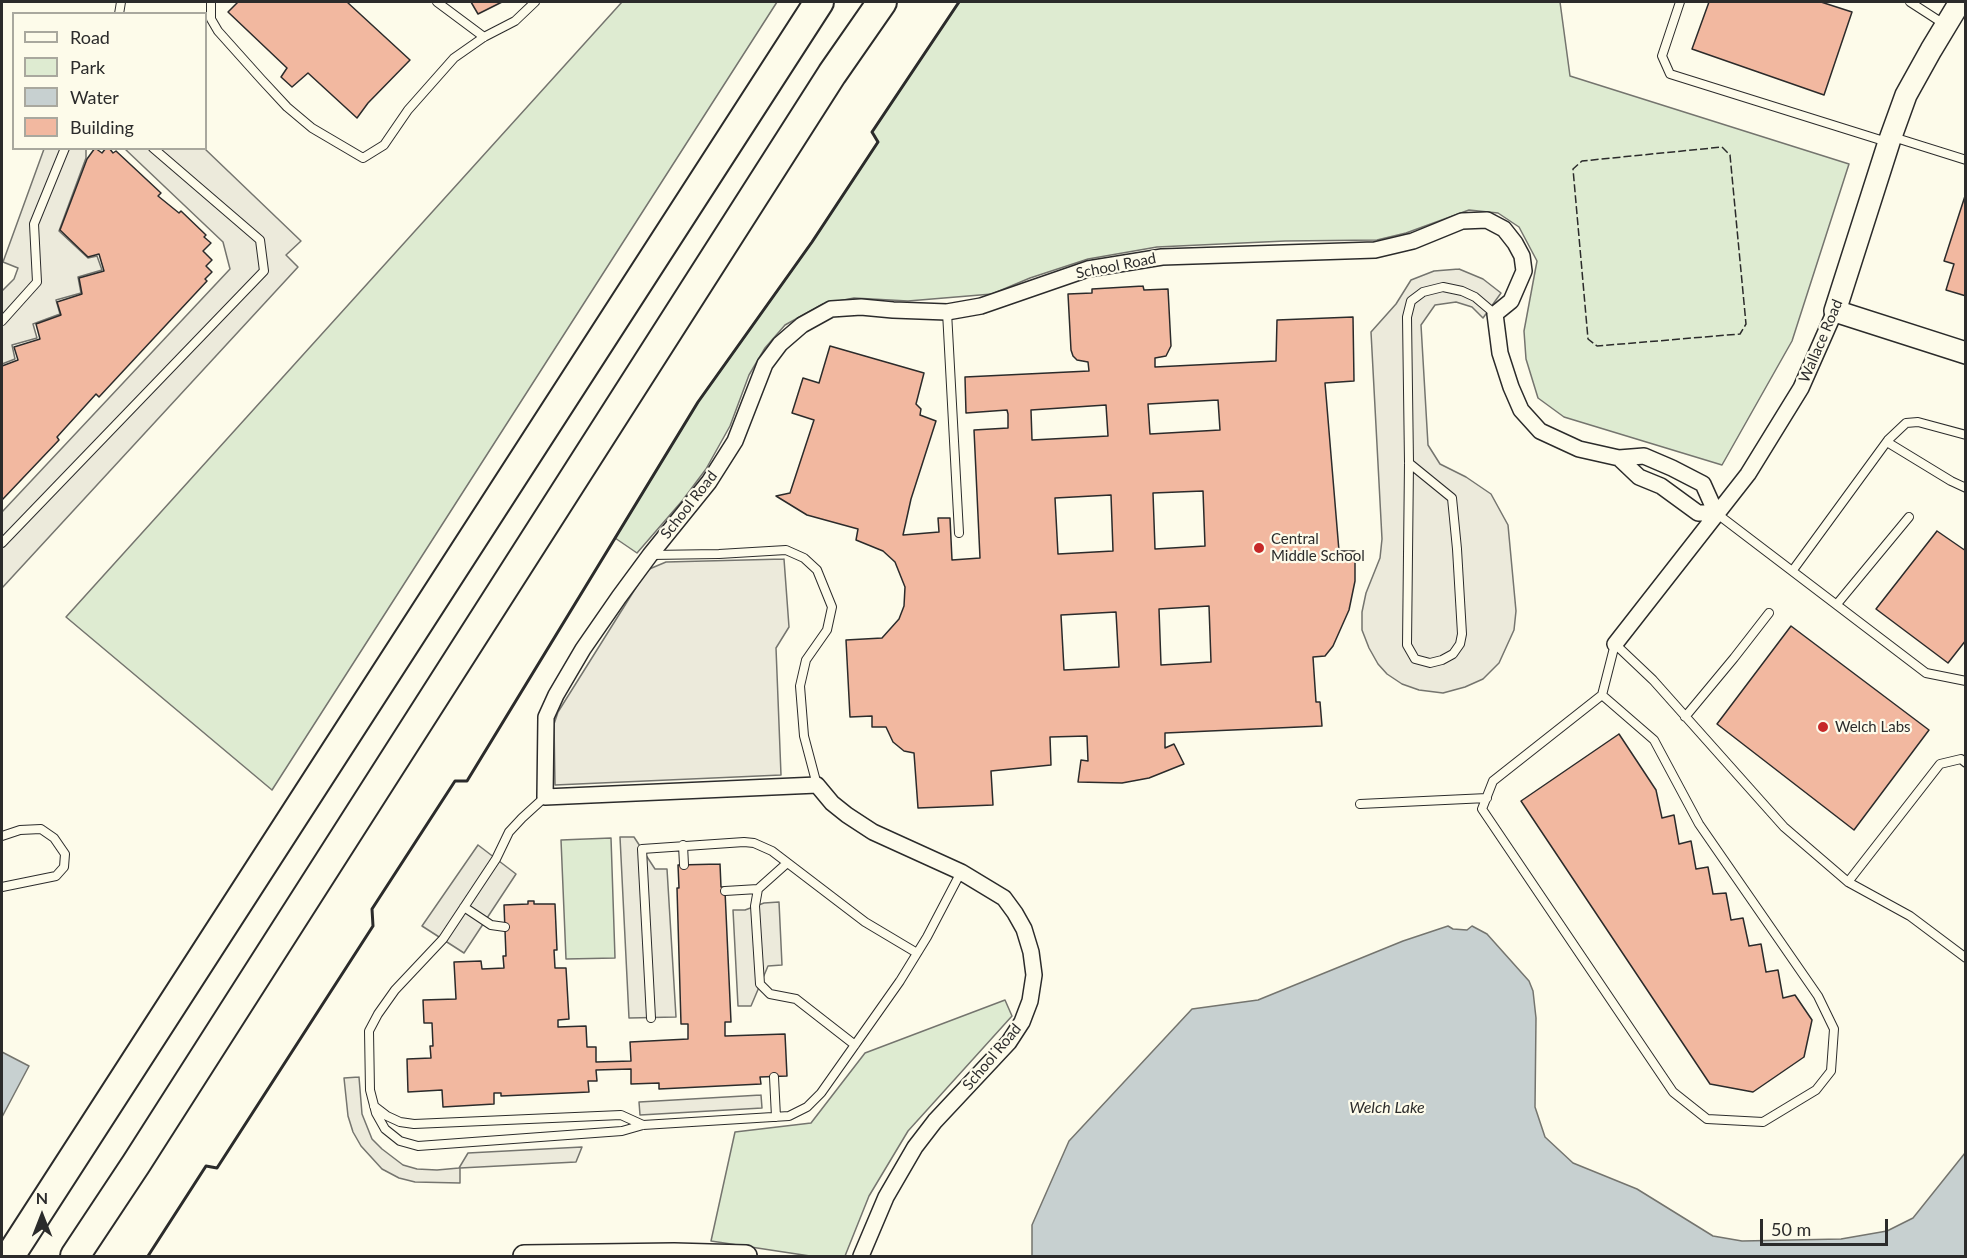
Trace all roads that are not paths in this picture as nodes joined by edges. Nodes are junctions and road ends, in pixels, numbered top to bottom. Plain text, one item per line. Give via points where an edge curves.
1 (211, 2) edge
2 (437, 2) edge
3 (535, 2) edge
4 (819, 2) edge
5 (882, 2) edge
6 (1680, 2) edge
7 (1910, 2) edge
8 (1960, 2) edge
9 (1946, 25) junction
10 (484, 37) junction
11 (1890, 139) junction
12 (64, 150) edge
13 (155, 150) edge
14 (1965, 160) edge
15 (1835, 311) junction
16 (947, 312) junction
17 (1495, 314) junction
18 (2, 321) edge
19 (1965, 353) edge
20 (1965, 435) edge
21 (1887, 442) junction
22 (1619, 458) junction
23 (1409, 463) junction
24 (1965, 488) edge
25 (1716, 513) junction
26 (1909, 517) dead end
27 (959, 533) dead end
28 (2, 543) edge
29 (650, 555) junction
30 (1793, 570) junction
31 (1837, 604) junction
32 (1769, 613) dead end
33 (1615, 644) junction
34 (1965, 681) edge
35 (1602, 695) junction
36 (1684, 717) junction
37 (1965, 763) edge
38 (817, 785) junction
39 (546, 797) junction
40 (1487, 798) junction
41 (1360, 804) dead end
42 (2, 836) edge
43 (683, 845) junction
44 (786, 864) junction
45 (684, 865) dead end
46 (961, 872) junction
47 (1848, 882) junction
48 (2, 887) edge
49 (758, 889) junction
50 (725, 891) dead end
51 (464, 907) junction
52 (505, 927) dead end
53 (917, 953) junction
54 (1965, 958) edge
55 (651, 1018) dead end
56 (855, 1045) junction
57 (774, 1077) dead end
58 (374, 1106) junction
59 (776, 1117) junction
60 (643, 1125) junction
61 (136, 1164) junction
62 (610, 1255) edge
63 (10, 1257) edge
64 (75, 1257) edge
65 (88, 1257) edge
66 (524, 1257) edge
67 (746, 1257) edge
68 (861, 1257) edge

1 - 10 lane via 211,19 218,31 274,93 312,128 363,158 384,145 447,65
2 - 10 lane
3 - 10 lane via 514,21
4 - 63 highway
5 - 61 highway via 832,74
6 - 11 lane via 1662,56 1670,74
7 - 9 lane
8 - 9 street, Wallace Road
9 - 11 street, Wallace Road via 1906,95
11 - 14 lane
11 - 15 street, Wallace Road
12 - 18 lane via 34,224 37,282
13 - 28 lane via 260,240 264,271
15 - 19 street
15 - 25 street, Wallace Road via 1801,388 1748,474
16 - 17 street, School Road via 981,306 1088,269 1120,263 1206,254 1375,250 1413,241 1462,221 1487,220 1503,229 1515,243 1524,271 1510,301
16 - 27 lane
16 - 29 street, School Road via 831,309 802,325 765,364 735,441 709,482
17 - 22 street via 1500,352 1521,410 1540,431 1579,449
17 - 23 lane via 1475,297 1443,286 1423,292 1411,301 1407,317
20 - 21 lane via 1917,422 1906,423
21 - 24 lane
21 - 30 lane
22 - 25 street via 1639,477 1661,486 1698,513
22 - 25 street via 1644,456 1703,484
23 - 23 lane via 1407,645 1415,659 1430,663 1453,654 1462,634 1452,498
25 - 30 lane
25 - 33 street, Wallace Road
26 - 31 lane
29 - 38 lane via 786,550 804,558 817,570 832,607 827,630 806,660 800,686 804,736
29 - 39 street, School Road via 555,695 546,717
30 - 31 lane
31 - 34 lane via 1926,673
32 - 36 lane
33 - 35 lane
33 - 36 lane
35 - 40 lane via 1493,781
35 - 40 lane via 1654,740 1699,824 1818,996 1834,1029 1831,1071 1816,1090 1763,1122 1707,1119 1673,1092 1482,808
36 - 47 lane via 1784,827
37 - 47 lane via 1961,759 1940,764
38 - 39 street
38 - 46 street, School Road via 840,809 873,832
39 - 51 lane via 509,832
40 - 41 lane
42 - 48 lane via 40,829 54,838 65,854 64,867 56,876
43 - 44 lane via 754,843 772,851
43 - 45 lane
43 - 55 lane via 642,849
44 - 49 lane
44 - 53 lane via 865,922
46 - 53 lane
46 - 68 street, School Road via 1004,898 1024,929 1034,975 1030,1001 1023,1022 1009,1042 915,1146 886,1197
47 - 54 lane via 1910,916
49 - 50 lane
49 - 56 lane via 755,906 760,984 770,994 795,999
51 - 52 lane via 491,925
51 - 58 lane via 443,939 395,990 369,1030
53 - 56 lane
56 - 59 lane via 821,1094 807,1107 789,1116
57 - 59 lane
58 - 60 lane via 393,1119 414,1124 621,1115
58 - 60 lane via 385,1129 400,1142 418,1146 622,1131
59 - 60 lane
61 - 64 highway
61 - 65 highway
62 - 66 street
62 - 67 street

